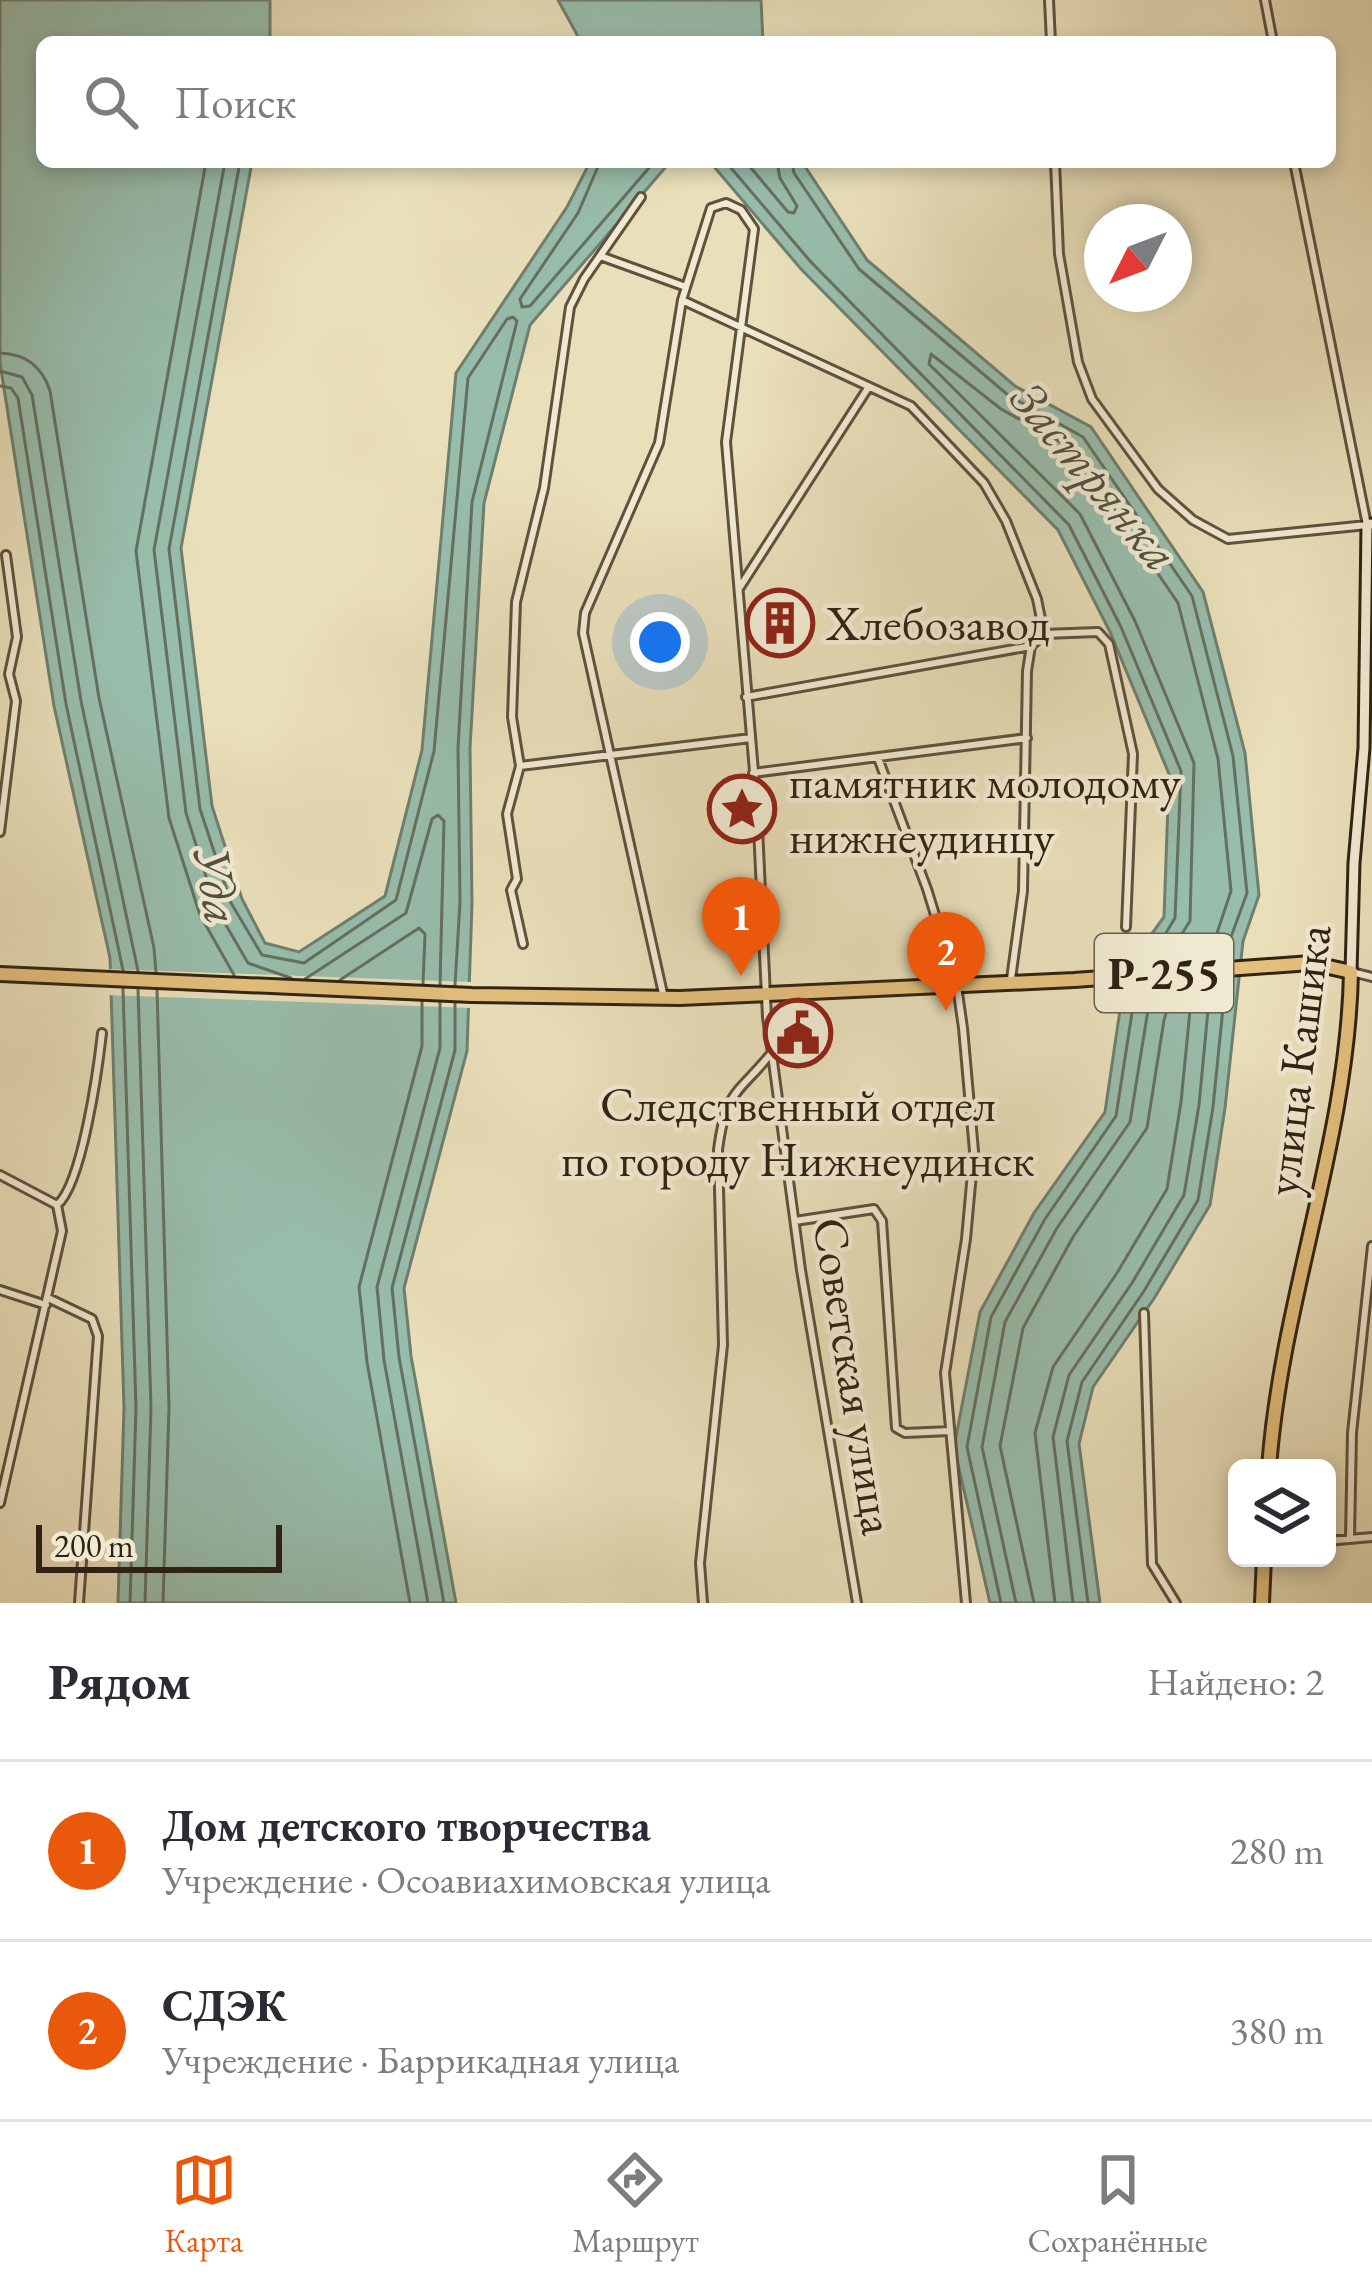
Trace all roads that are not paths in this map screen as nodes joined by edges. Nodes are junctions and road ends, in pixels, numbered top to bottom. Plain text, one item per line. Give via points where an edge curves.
1 (1049, 0) edge
2 (1265, 0) edge
3 (1051, 36) edge
4 (1272, 36) edge
5 (1055, 168) edge
6 (1295, 168) edge
7 (641, 197) dead end
8 (603, 257) junction
9 (686, 286) junction
10 (682, 300) junction
11 (739, 328) junction
12 (868, 388) junction
13 (1369, 524) edge
14 (6, 555) dead end
15 (740, 587) junction
16 (1044, 634) junction
17 (1031, 646) junction
18 (4, 675) edge
19 (746, 697) junction
20 (751, 738) junction
21 (1027, 738) junction
22 (1368, 748) edge
23 (611, 753) junction
24 (878, 758) junction
25 (520, 766) junction
26 (753, 772) junction
27 (0, 832) edge
28 (1126, 927) dead end
29 (523, 944) dead end
30 (1351, 972) junction
31 (0, 974) edge
32 (1372, 977) edge
33 (1011, 983) junction
34 (957, 986) junction
35 (766, 996) junction
36 (664, 998) junction
37 (102, 1034) dead end
38 (774, 1050) junction
39 (0, 1175) edge
40 (57, 1205) junction
41 (795, 1221) junction
42 (1372, 1246) edge
43 (0, 1290) edge
44 (47, 1301) junction
45 (1144, 1313) dead end
46 (950, 1430) junction
47 (1271, 1459) edge
48 (0, 1501) edge
49 (1372, 1537) edge
50 (1350, 1538) junction
51 (1336, 1540) edge
52 (1264, 1567) edge
53 (79, 1603) edge
54 (703, 1603) edge
55 (856, 1603) edge
56 (966, 1603) edge
57 (1176, 1603) edge
58 (1262, 1603) edge

1 - 3 street
2 - 4 street
5 - 13 street via 1058,254 1078,362 1092,399 1158,489 1228,539
6 - 13 street, улица Кашика
7 - 8 street
8 - 9 street
8 - 25 street via 570,307 544,488 516,602 512,717
9 - 10 street
9 - 11 street, Советская улица via 710,208 726,203 741,210 754,229
10 - 11 street
10 - 23 street via 659,443 584,613
11 - 12 street
11 - 15 street, Советская улица via 726,442
12 - 15 street
12 - 16 street via 911,406 984,483 1033,586
13 - 22 street, улица Кашика
14 - 18 street via 17,637
15 - 19 street, Советская улица
16 - 17 street
16 - 28 street via 1097,632 1109,644 1133,754
17 - 19 street
17 - 21 street
18 - 27 street via 16,701
19 - 20 street, Советская улица
20 - 23 street
20 - 26 street, Советская улица
21 - 24 street
21 - 33 street
22 - 30 street, улица Кашика
23 - 25 street
23 - 36 street
24 - 26 street
24 - 34 street
25 - 29 street via 507,814
26 - 35 street, Советская улица
30 - 32 street
30 - 33 highway, Р-255 via 1311,964
30 - 47 highway, улица Кашика via 1337,1103
31 - 36 highway, Р-255
33 - 34 highway, Р-255
34 - 35 highway, Р-255
34 - 46 street via 974,1151 945,1373
35 - 36 highway, Р-255
35 - 38 street, Советская улица
37 - 40 street via 71,1183
38 - 41 street, Советская улица
38 - 54 street via 729,1096 721,1126 723,1345 700,1563
39 - 40 street
40 - 44 street via 62,1231
41 - 46 street via 874,1209 882,1221 896,1428
41 - 55 street, Советская улица
42 - 50 street
43 - 44 street
44 - 48 street
44 - 53 street via 92,1319 98,1336
45 - 57 street via 1152,1564
46 - 56 street
49 - 50 street
50 - 51 street
52 - 58 highway

